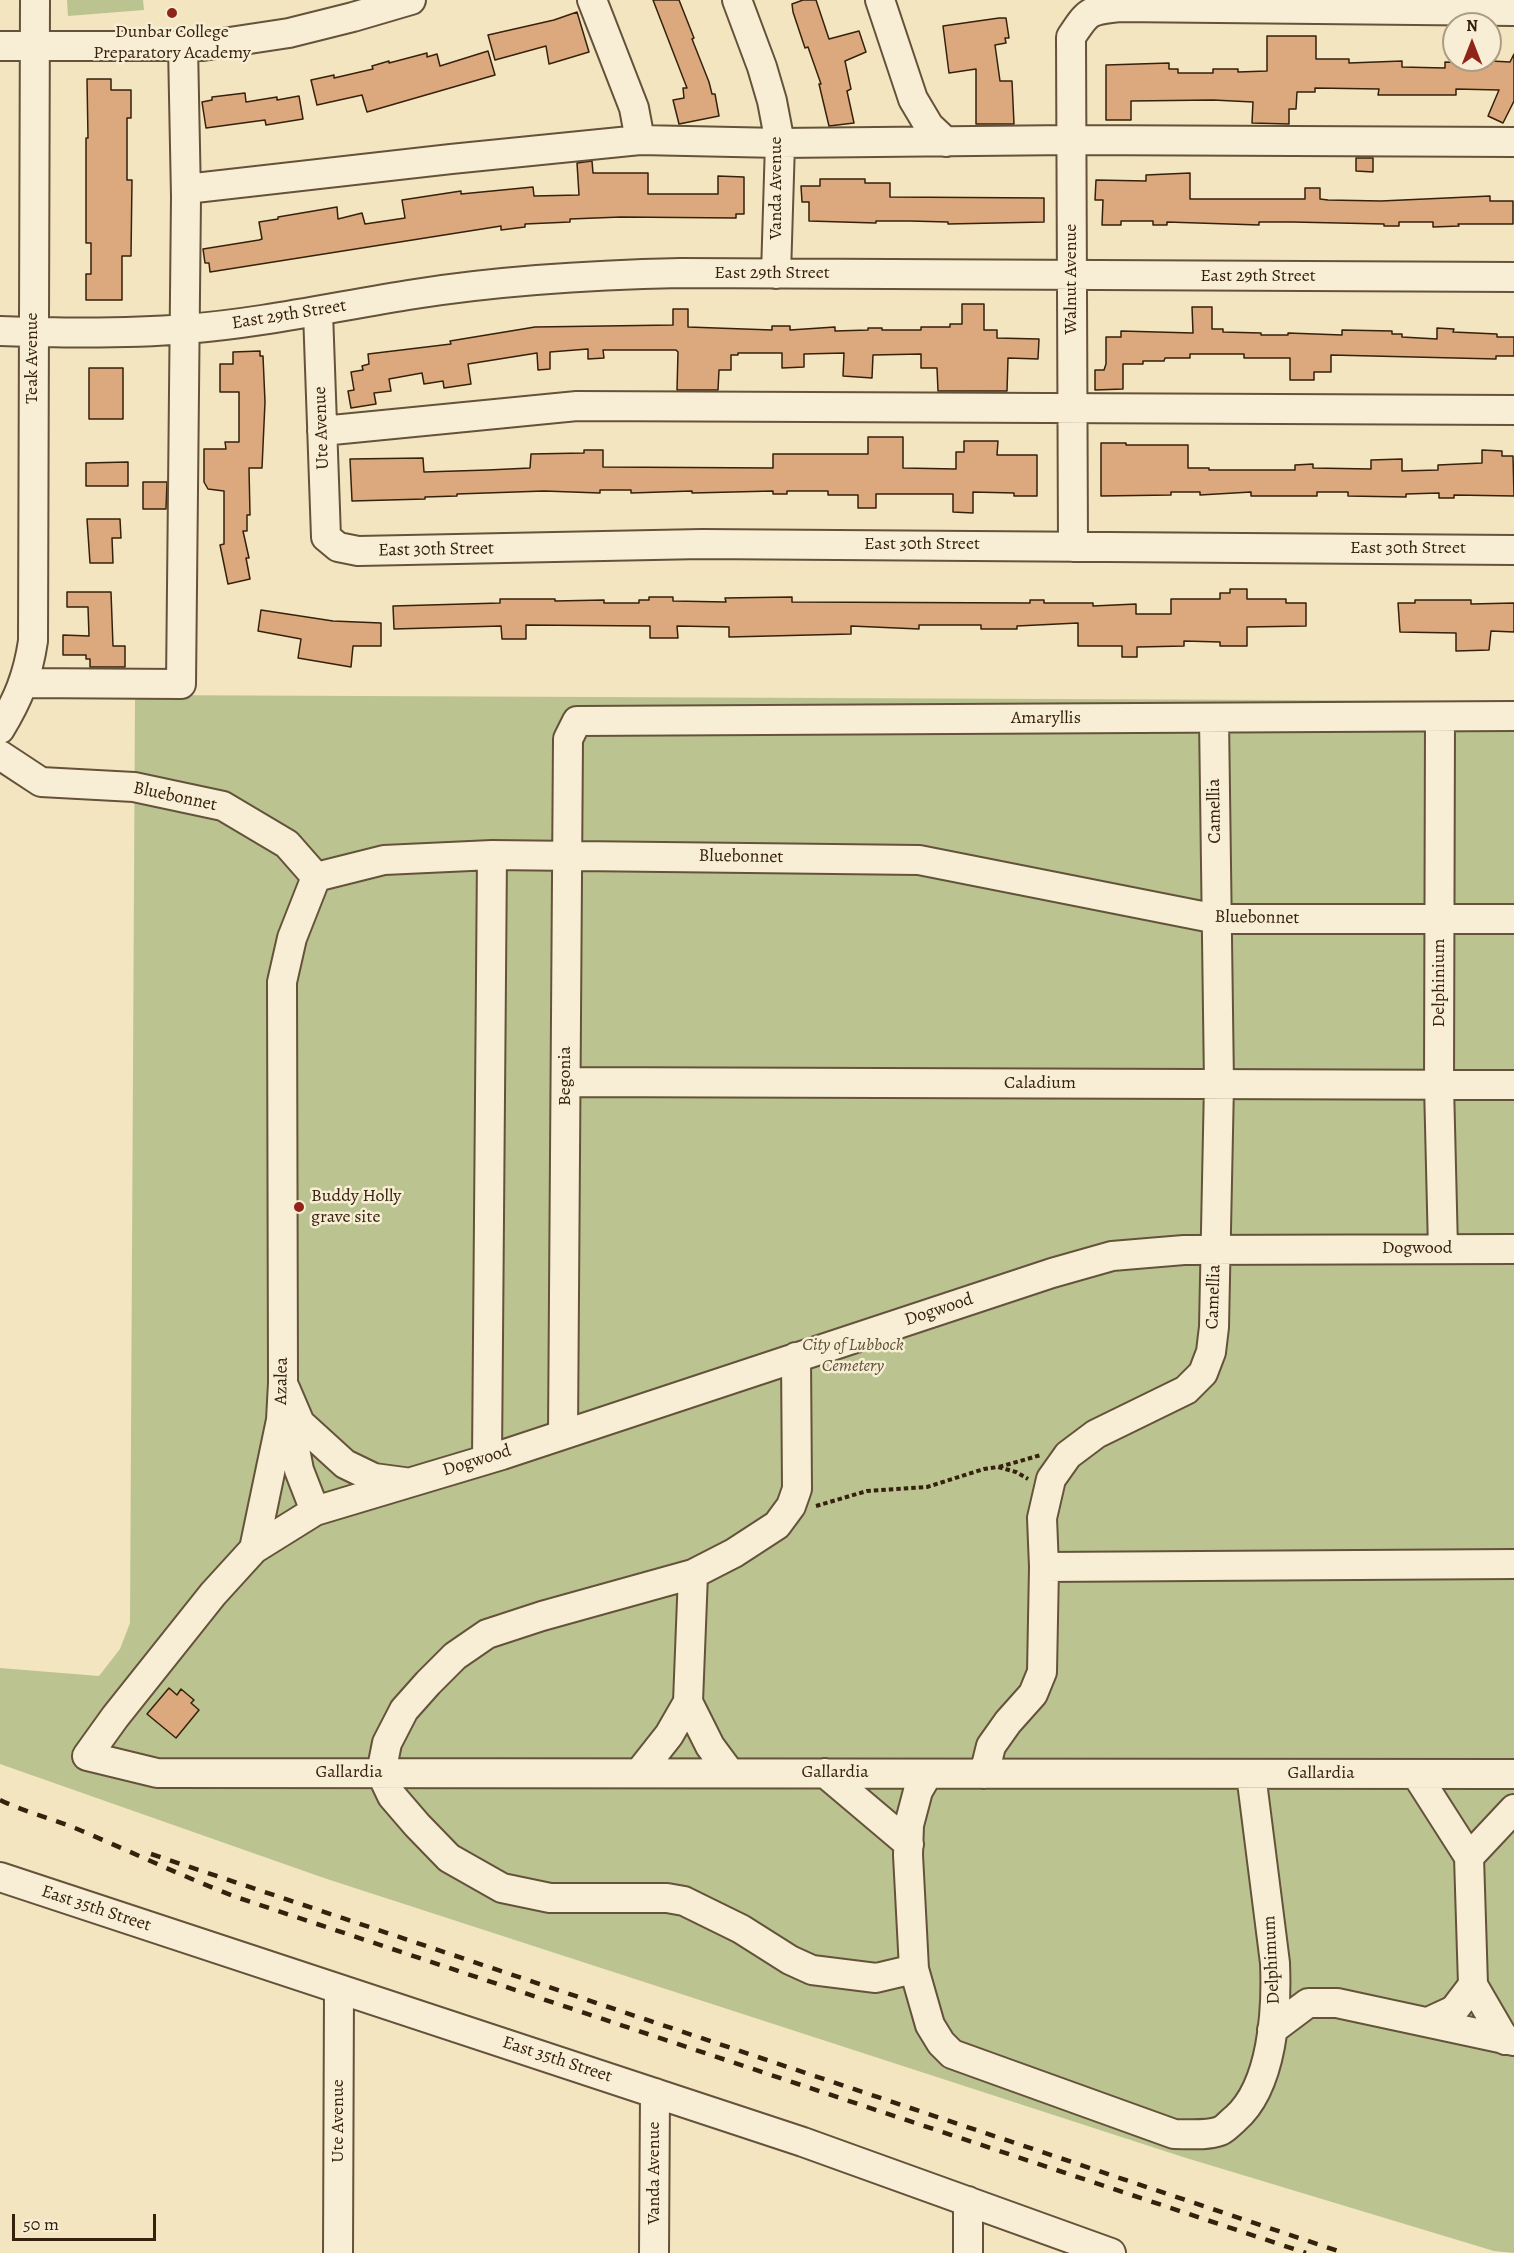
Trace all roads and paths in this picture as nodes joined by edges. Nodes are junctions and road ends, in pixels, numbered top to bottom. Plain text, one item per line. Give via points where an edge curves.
1 (35, 0) edge
2 (411, 0) edge
3 (592, 0) edge
4 (737, 0) edge
5 (880, 0) edge
6 (1514, 11) edge
7 (0, 46) edge
8 (34, 46) junction
9 (183, 46) junction
10 (640, 140) junction
11 (1071, 140) junction
12 (946, 142) junction
13 (1514, 142) edge
14 (780, 143) junction
15 (186, 189) junction
16 (777, 274) junction
17 (1072, 276) junction
18 (1514, 277) edge
19 (318, 312) junction
20 (33, 330) junction
21 (184, 330) junction
22 (0, 331) edge
23 (1072, 409) junction
24 (1514, 410) edge
25 (322, 431) junction
26 (332, 542) joint
27 (1072, 547) junction
28 (1514, 550) edge
29 (23, 682) junction
30 (1514, 716) edge
31 (1440, 717) junction
32 (1214, 718) junction
33 (5, 721) edge
34 (577, 721) joint
35 (0, 755) edge
36 (567, 854) junction
37 (492, 855) junction
38 (316, 877) junction
39 (1216, 919) junction
40 (1440, 919) junction
41 (1514, 919) edge
42 (566, 1082) junction
43 (1219, 1084) junction
44 (1439, 1085) junction
45 (1514, 1085) edge
46 (1215, 1249) junction
47 (1443, 1249) junction
48 (1514, 1249) edge
49 (796, 1357) junction
50 (283, 1383) junction
51 (563, 1433) junction
52 (1068, 1455) junction
53 (487, 1459) junction
54 (998, 1467) junction
55 (407, 1482) junction
56 (1047, 1499) junction
57 (315, 1511) junction
58 (786, 1514) junction
59 (254, 1550) junction
60 (1514, 1564) edge
61 (1044, 1567) junction
62 (693, 1574) junction
63 (688, 1702) junction
64 (381, 1773) junction
65 (639, 1773) junction
66 (730, 1773) junction
67 (825, 1773) junction
68 (928, 1774) junction
69 (984, 1774) junction
70 (1251, 1774) junction
71 (1416, 1774) junction
72 (1514, 1774) edge
73 (1514, 1809) edge
74 (909, 1844) junction
75 (1470, 1857) junction
76 (0, 1877) edge
77 (914, 1969) junction
78 (1276, 1980) junction
79 (1473, 1985) junction
80 (339, 1989) junction
81 (1308, 2003) junction
82 (1428, 2022) junction
83 (1272, 2030) junction
84 (1510, 2041) edge
85 (655, 2093) junction
86 (968, 2201) junction
87 (338, 2253) edge
88 (654, 2253) edge
89 (968, 2253) edge
90 (1111, 2253) edge

1 - 8 street, Teak Avenue
2 - 9 street via 289,33
3 - 10 street via 634,108
4 - 14 street, Vanda Avenue via 772,100
5 - 12 street via 913,99 929,126
6 - 11 street, Walnut Avenue via 1120,7 1096,10 1085,16 1071,37
7 - 8 street
8 - 9 street
8 - 20 street, Teak Avenue
9 - 15 street
10 - 14 street
10 - 15 street
11 - 12 street
11 - 13 street
11 - 17 street, Walnut Avenue
12 - 14 street
14 - 16 street, Vanda Avenue
15 - 21 street
16 - 17 street, East 29th Street
16 - 19 street, East 29th Street via 579,276 416,294
17 - 18 street, East 29th Street
17 - 23 street, Walnut Avenue
19 - 21 street, East 29th Street
19 - 25 street, Ute Avenue
20 - 21 street, East 29th Street
20 - 22 street, East 29th Street
20 - 29 street, Teak Avenue via 33,641
21 - 29 street via 182,684
23 - 24 street
23 - 25 street via 577,406
23 - 27 street, Walnut Avenue
25 - 26 street, Ute Avenue via 326,537
26 - 27 street, East 30th Street via 358,552 702,544
27 - 28 street, East 30th Street
29 - 33 street, Teak Avenue
30 - 31 street, Amaryllis
31 - 32 street, Amaryllis
31 - 40 street, Delphinium
32 - 34 street, Amaryllis
32 - 39 street, Camellia
34 - 36 street, Begonia via 568,739
35 - 38 street, Bluebonnet via 41,782 134,788 223,806 287,844
36 - 37 street, Bluebonnet
36 - 39 street, Bluebonnet via 919,860
36 - 42 street, Begonia
37 - 38 street, Bluebonnet via 384,860
37 - 53 street
38 - 50 street, Azalea via 292,938 282,982
39 - 40 street, Bluebonnet
39 - 43 street, Camellia
40 - 41 street, Bluebonnet
40 - 44 street, Delphinium
42 - 43 street, Caladium
42 - 51 street, Begonia
43 - 44 street, Caladium
43 - 46 street, Camellia
44 - 45 street, Caladium
44 - 47 street, Delphinium
46 - 47 street, Dogwood
46 - 49 street, Dogwood via 1112,1256
46 - 52 street, Camellia via 1214,1328 1203,1373 1186,1390 1112,1425
47 - 48 street, Dogwood
49 - 51 street, Dogwood
49 - 58 street via 797,1489
50 - 55 street via 300,1423 345,1464 374,1478
50 - 57 street via 299,1470
50 - 59 street, Azalea via 281,1420
51 - 53 street, Dogwood
52 - 54 path via 1048,1454
52 - 56 street, Camellia via 1051,1479
53 - 55 street, Dogwood
54 - 56 path via 1034,1483
54 - 58 path via 927,1487 867,1491
55 - 57 street, Dogwood
56 - 61 street, Camellia via 1042,1518
57 - 59 street, Dogwood
58 - 62 street via 777,1525 734,1553
59 - 64 street, Gallardia via 213,1594 87,1756 157,1773
60 - 61 street
61 - 69 street, Camellia via 1042,1672 1033,1694 991,1746
62 - 63 street
62 - 64 street via 487,1634 455,1656 404,1710 387,1743
63 - 65 street via 669,1736
63 - 66 street via 710,1746
64 - 65 street, Gallardia
64 - 77 street via 392,1796 449,1858 502,1888 550,1898 684,1901 812,1970 876,1978
65 - 66 street, Gallardia
66 - 67 street, Gallardia
67 - 68 street, Gallardia
67 - 74 street
68 - 69 street, Gallardia
68 - 74 street via 918,1791 909,1825
69 - 70 street, Gallardia
70 - 71 street, Gallardia
70 - 78 street, Delphimum
71 - 72 street, Gallardia
71 - 75 street
73 - 75 street
74 - 77 street
75 - 79 street
76 - 80 street, East 35th Street
77 - 83 street, Delphimum via 930,2025 952,2054 1174,2134 1221,2131 1241,2114 1259,2088
78 - 81 street
78 - 83 street, Delphimum
79 - 82 street via 1454,2010
79 - 84 street
80 - 85 street, East 35th Street
80 - 87 street, Ute Avenue
81 - 82 street via 1337,2003
81 - 83 street
82 - 84 street
85 - 86 street, East 35th Street
85 - 88 street, Vanda Avenue
86 - 89 street
86 - 90 street, East 35th Street

